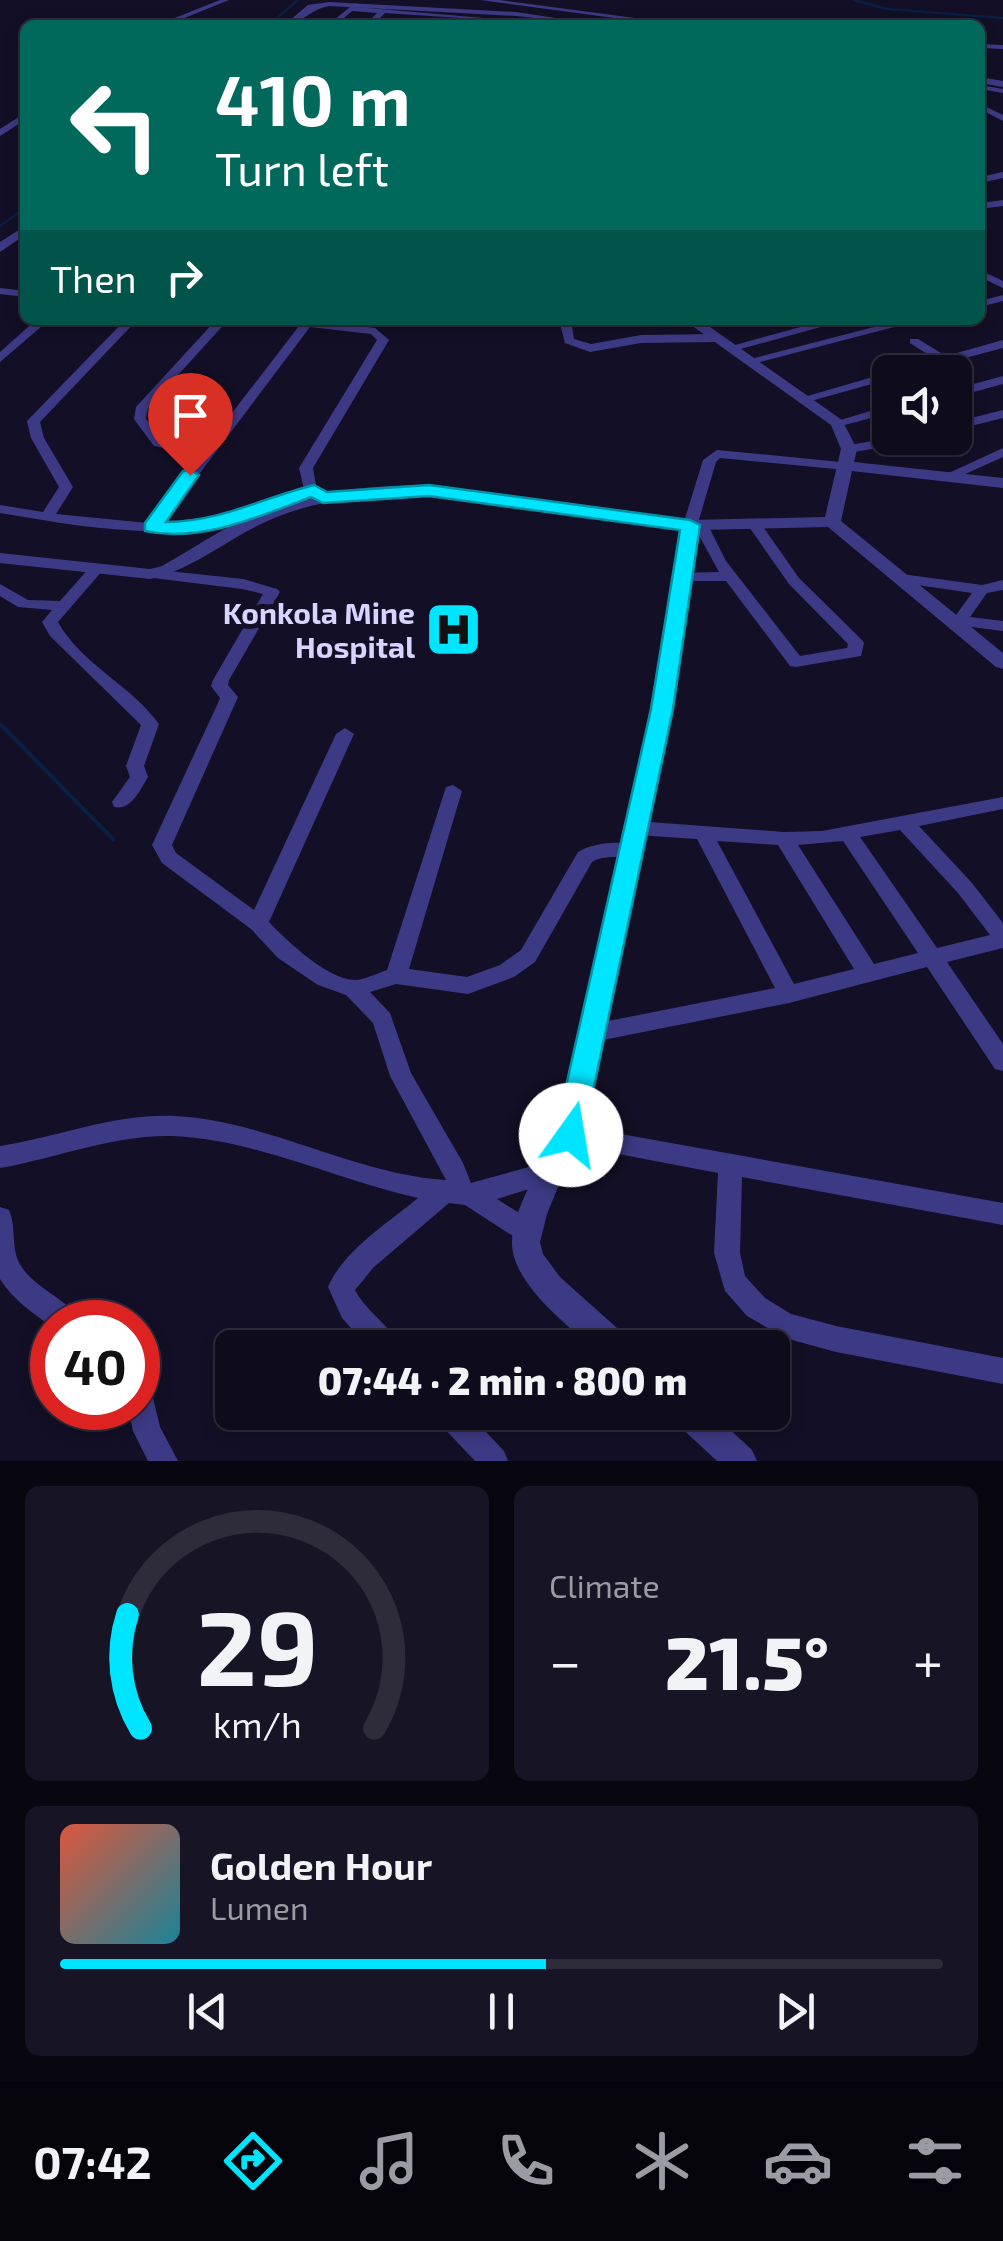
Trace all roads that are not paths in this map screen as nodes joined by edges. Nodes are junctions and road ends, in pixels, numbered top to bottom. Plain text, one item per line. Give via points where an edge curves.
1 (226, 0) edge
2 (483, 0) edge
3 (320, 2) edge
4 (352, 7) junction
5 (383, 11) junction
6 (424, 12) junction
7 (465, 15) junction
8 (175, 20) edge
9 (295, 20) edge
10 (338, 20) edge
11 (374, 20) edge
12 (419, 20) edge
13 (461, 20) edge
14 (492, 20) edge
15 (561, 20) edge
16 (644, 20) edge
17 (20, 233) edge
18 (0, 248) edge
19 (37, 325) edge
20 (126, 325) edge
21 (217, 325) edge
22 (306, 325) edge
23 (362, 325) edge
24 (567, 325) edge
25 (636, 325) edge
26 (699, 325) edge
27 (820, 325) edge
28 (895, 325) edge
29 (716, 338) junction
30 (641, 339) junction
31 (914, 341) dead end
32 (1003, 344) edge
33 (730, 348) junction
34 (937, 355) edge
35 (963, 355) edge
36 (0, 358) edge
37 (749, 361) junction
38 (872, 380) edge
39 (1003, 380) edge
40 (972, 389) edge
41 (803, 399) junction
42 (872, 414) edge
43 (1003, 414) edge
44 (972, 422) edge
45 (837, 423) junction
46 (872, 450) edge
47 (206, 452) junction
48 (1003, 452) edge
49 (848, 458) junction
50 (946, 477) junction
51 (1001, 482) edge
52 (318, 494) junction
53 (0, 510) edge
54 (47, 517) junction
55 (832, 522) junction
56 (754, 524) junction
57 (696, 525) junction
58 (152, 527) junction
59 (0, 558) edge
60 (95, 570) junction
61 (150, 574) junction
62 (729, 576) junction
63 (681, 578) junction
64 (902, 579) junction
65 (1003, 585) edge
66 (0, 589) edge
67 (982, 590) junction
68 (61, 606) junction
69 (960, 624) junction
70 (1003, 626) edge
71 (1003, 664) edge
72 (345, 734) dead end
73 (454, 792) dead end
74 (122, 802) dead end
75 (1003, 803) edge
76 (906, 823) junction
77 (704, 834) junction
78 (848, 834) junction
79 (634, 839) junction
80 (784, 839) junction
81 (258, 924) junction
82 (1003, 939) edge
83 (934, 960) junction
84 (868, 973) junction
85 (396, 976) junction
86 (354, 989) junction
87 (789, 994) junction
88 (593, 1032) junction
89 (1003, 1062) edge
90 (571, 1135) junction
91 (0, 1157) edge
92 (730, 1164) junction
93 (554, 1171) junction
94 (459, 1193) junction
95 (1003, 1214) edge
96 (0, 1218) edge
97 (528, 1232) junction
98 (37, 1300) edge
99 (371, 1330) edge
100 (597, 1330) edge
101 (1003, 1371) edge
102 (147, 1430) edge
103 (465, 1430) edge
104 (707, 1430) edge
105 (741, 1460) edge
106 (164, 1461) edge
107 (494, 1461) edge

1 - 8 street
2 - 16 street
3 - 4 street
3 - 9 street
4 - 5 street
4 - 10 street
4 - 15 street
5 - 6 street
5 - 11 street
6 - 7 street
6 - 12 street
7 - 13 street
7 - 14 street
17 - 18 street
19 - 36 street
20 - 54 street via 33,421 66,487
21 - 47 street via 142,407 140,419 160,443
22 - 47 street
23 - 52 street via 383,340 306,468 309,487
24 - 30 street via 569,341 578,345
25 - 30 street
26 - 29 street
27 - 33 street
28 - 37 street
29 - 30 street
29 - 33 street
31 - 34 street
32 - 35 street
33 - 37 street
37 - 41 street
38 - 41 street
39 - 40 street
41 - 45 street
42 - 45 street
43 - 44 street
45 - 49 street
46 - 49 street
47 - 58 street
48 - 50 street
49 - 50 street
49 - 55 street
49 - 57 street via 717,454 710,460
50 - 51 street
52 - 57 street via 429,490
52 - 58 street via 192,527
52 - 61 street
53 - 54 street
54 - 58 street
55 - 56 street
55 - 64 street
56 - 57 street
56 - 62 street via 794,581 858,648 796,662
57 - 62 street
57 - 63 street
59 - 60 street
60 - 61 street
60 - 68 street
61 - 81 street via 272,592 219,686 229,697 162,845 168,858
62 - 63 street
63 - 79 street
64 - 67 street
64 - 69 street
65 - 67 street
66 - 68 street via 24,604
67 - 69 street
68 - 74 street via 52,630 150,724 136,766 140,777
69 - 70 street
69 - 71 street
72 - 81 street
73 - 85 street
75 - 76 street
76 - 78 street
76 - 82 street
77 - 79 street
77 - 80 street
77 - 87 street
78 - 80 street
78 - 83 street
79 - 85 street via 584,857 528,956 508,971 468,986
79 - 88 street
80 - 84 street
81 - 86 street via 286,952
82 - 83 street
83 - 84 street
83 - 89 street
84 - 87 street
85 - 86 street
86 - 94 street via 382,1019 400,1076 455,1171
87 - 88 street
88 - 90 street
90 - 92 street
90 - 93 street
91 - 94 street via 92,1134 171,1126
92 - 95 street
92 - 101 street via 727,1254 734,1282 756,1307 785,1326
93 - 94 street
93 - 97 street
94 - 97 street
94 - 99 street via 366,1259 341,1287
96 - 98 street via 10,1273
97 - 100 street via 533,1264
102 - 106 street
103 - 107 street
104 - 105 street

